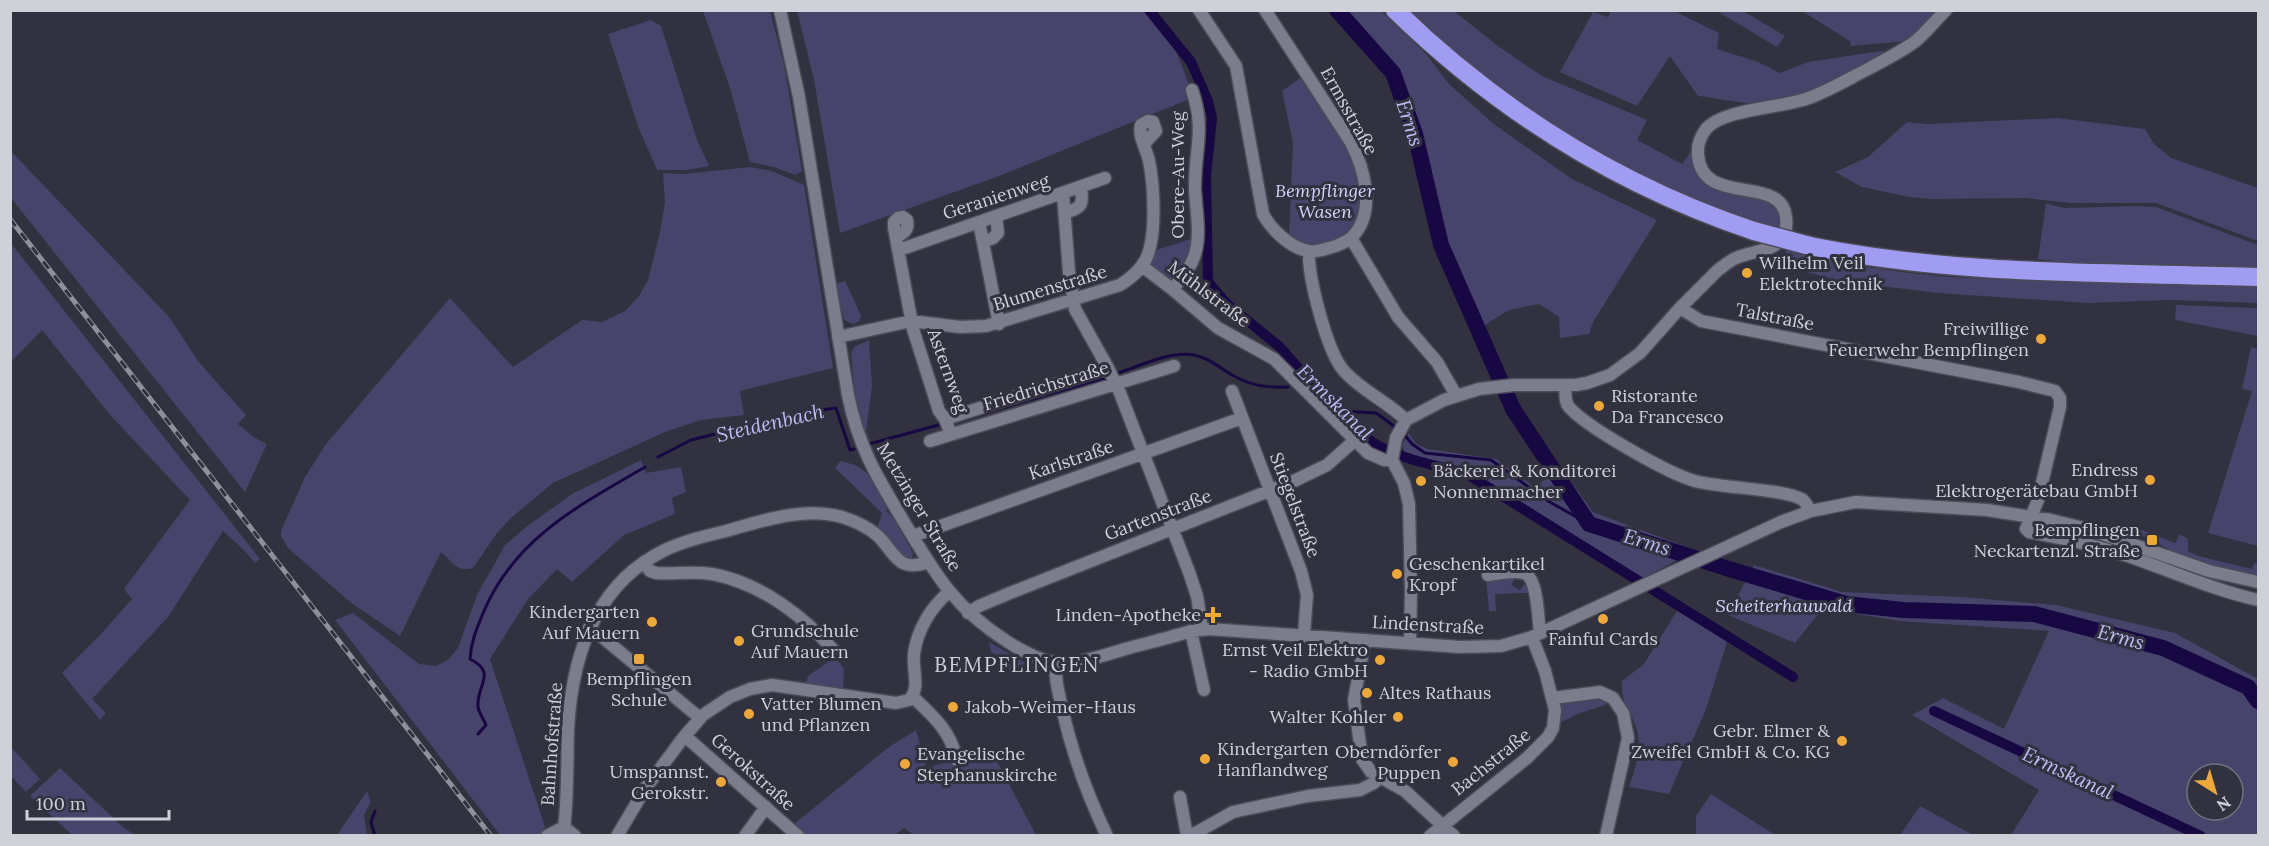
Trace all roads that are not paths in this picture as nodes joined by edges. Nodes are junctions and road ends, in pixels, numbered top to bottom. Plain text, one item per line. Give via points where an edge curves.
1 (780, 10) edge
2 (1199, 10) edge
3 (1265, 10) edge
4 (1395, 10) edge
5 (1946, 10) edge
6 (1192, 90) dead end
7 (1144, 144) dead end
8 (1105, 178) dead end
9 (1081, 187) junction
10 (1063, 194) junction
11 (1065, 213) junction
12 (996, 216) junction
13 (979, 222) junction
14 (896, 237) dead end
15 (1351, 238) junction
16 (983, 242) junction
17 (898, 250) junction
18 (1309, 252) junction
19 (1142, 266) junction
20 (2259, 277) edge
21 (1172, 289) junction
22 (1074, 300) junction
23 (1680, 308) junction
24 (911, 321) junction
25 (999, 324) junction
26 (838, 337) junction
27 (1174, 366) dead end
28 (1108, 368) junction
29 (1116, 383) junction
30 (1566, 385) junction
31 (1232, 391) dead end
32 (1456, 395) junction
33 (945, 418) junction
34 (1242, 418) junction
35 (1404, 423) junction
36 (951, 434) junction
37 (930, 441) dead end
38 (1354, 441) junction
39 (1144, 453) junction
40 (1392, 460) junction
41 (1270, 491) junction
42 (1810, 511) junction
43 (2031, 517) junction
44 (1173, 528) junction
45 (913, 536) junction
46 (928, 562) junction
47 (644, 563) junction
48 (1488, 575) dead end
49 (2259, 582) edge
50 (949, 592) junction
51 (2259, 600) edge
52 (968, 613) junction
53 (589, 628) junction
54 (1196, 630) junction
55 (1304, 635) junction
56 (1536, 635) junction
57 (1365, 640) junction
58 (1410, 643) junction
59 (836, 653) dead end
60 (1056, 662) junction
61 (1204, 690) dead end
62 (912, 696) junction
63 (1553, 698) junction
64 (700, 718) junction
65 (685, 735) junction
66 (957, 760) dead end
67 (1380, 777) junction
68 (1180, 797) dead end
69 (766, 807) junction
70 (1442, 825) junction
71 (570, 832) edge
72 (547, 836) edge
73 (617, 836) edge
74 (745, 836) edge
75 (798, 836) edge
76 (1107, 836) edge
77 (1189, 836) edge
78 (1430, 836) edge
79 (1454, 836) edge
80 (1606, 836) edge

1 - 26 street, Metzinger Straße via 796,80
2 - 18 street via 1236,66 1263,214 1273,229
3 - 15 street, Ermsstraße via 1357,156 1364,180 1365,208
4 - 20 highway, bridge via 1492,92 1581,153 1661,195 1754,231 1892,261 1964,268
5 - 23 street via 1916,41 1821,93 1726,116 1710,124 1698,144 1706,175 1725,186 1772,196 1783,207 1786,225 1776,245 1726,264
6 - 21 street, Obere-Au-Weg via 1200,122 1195,188 1197,240 1191,265
7 - 19 street via 1152,178 1153,207 1150,247
8 - 9 street, Geranienweg
9 - 10 street, Geranienweg
9 - 11 street via 1080,207
10 - 11 street
10 - 12 street, Geranienweg
11 - 22 street
12 - 13 street, Geranienweg
12 - 16 street via 998,233
13 - 16 street
13 - 17 street, Geranienweg
14 - 17 street, Asternweg
15 - 18 street
15 - 32 street via 1398,317 1437,362
16 - 25 street
17 - 24 street, Asternweg
18 - 35 street via 1320,309 1337,363
19 - 21 street, Mühlstraße
19 - 22 street, Blumenstraße via 1120,285
21 - 38 street, Mühlstraße via 1218,328 1274,359
22 - 25 street, Blumenstraße
22 - 28 street via 1078,317
23 - 30 street via 1629,363 1596,380
23 - 43 street, Talstraße via 1701,321 2055,391 2060,407
24 - 25 street, Blumenstraße via 965,327
24 - 26 street, Blumenstraße
24 - 33 street, Asternweg via 939,411
26 - 45 street, Metzinger Straße via 861,443
27 - 29 street, Friedrichstraße
28 - 29 street
28 - 33 street
29 - 36 street, Friedrichstraße
29 - 39 street
30 - 32 street via 1514,385
30 - 42 street via 1567,403 1574,412 1666,469 1710,485 1790,495 1804,501
31 - 34 street, Stiegelstraße
32 - 35 street
33 - 36 street, Asternweg
34 - 39 street, Karlstraße
34 - 41 street, Stiegelstraße
35 - 40 street
36 - 37 street, Friedrichstraße
38 - 40 street, Mühlstraße via 1376,458
38 - 41 street, Gartenstraße via 1327,465
39 - 44 street
39 - 45 street, Karlstraße
40 - 58 street via 1409,504
41 - 44 street, Gartenstraße
41 - 55 street, Stiegelstraße via 1305,584
42 - 43 street, Lindenstraße via 1856,502 1969,508
42 - 56 street, Lindenstraße
43 - 49 street, Lindenstraße via 2088,529 2209,571
43 - 51 street via 2026,525 2029,532 2106,549
44 - 52 street, Gartenstraße
44 - 54 street via 1194,585
45 - 46 street, Metzinger Straße
46 - 47 street, Bahnhofstraße via 913,566 902,563 875,534 854,522 834,515 805,514 771,518 696,539 665,550
46 - 50 street, Metzinger Straße
47 - 53 street, Bahnhofstraße via 609,595
47 - 59 street via 656,573 712,574 753,587 809,626
48 - 56 street, Bachstraße via 1520,573 1530,578 1535,590
50 - 52 street, Metzinger Straße
50 - 62 street via 930,611 918,641
52 - 60 street, Metzinger Straße via 1022,651
53 - 64 street
53 - 71 street, Bahnhofstraße via 578,657 571,698
54 - 55 street, Lindenstraße
54 - 60 street, Lindenstraße via 1091,659
54 - 61 street
55 - 57 street, Lindenstraße
56 - 58 street, Lindenstraße via 1487,647
56 - 63 street, Bachstraße
57 - 58 street, Lindenstraße
57 - 67 street via 1354,692 1358,731 1362,759
60 - 76 street via 1056,682 1072,748
62 - 64 street via 904,702 885,702 772,685 741,692
62 - 66 street via 947,732
63 - 70 street, Bachstraße via 1554,718 1548,737
63 - 80 street via 1600,692 1613,698 1623,713 1628,738
64 - 65 street
65 - 69 street, Gerokstraße
65 - 73 street via 645,789
67 - 70 street via 1405,791
67 - 77 street via 1360,790 1308,796 1233,813
68 - 77 street
69 - 74 street
69 - 75 street, Gerokstraße
70 - 78 street, Bachstraße
70 - 79 street
71 - 72 street via 555,830

